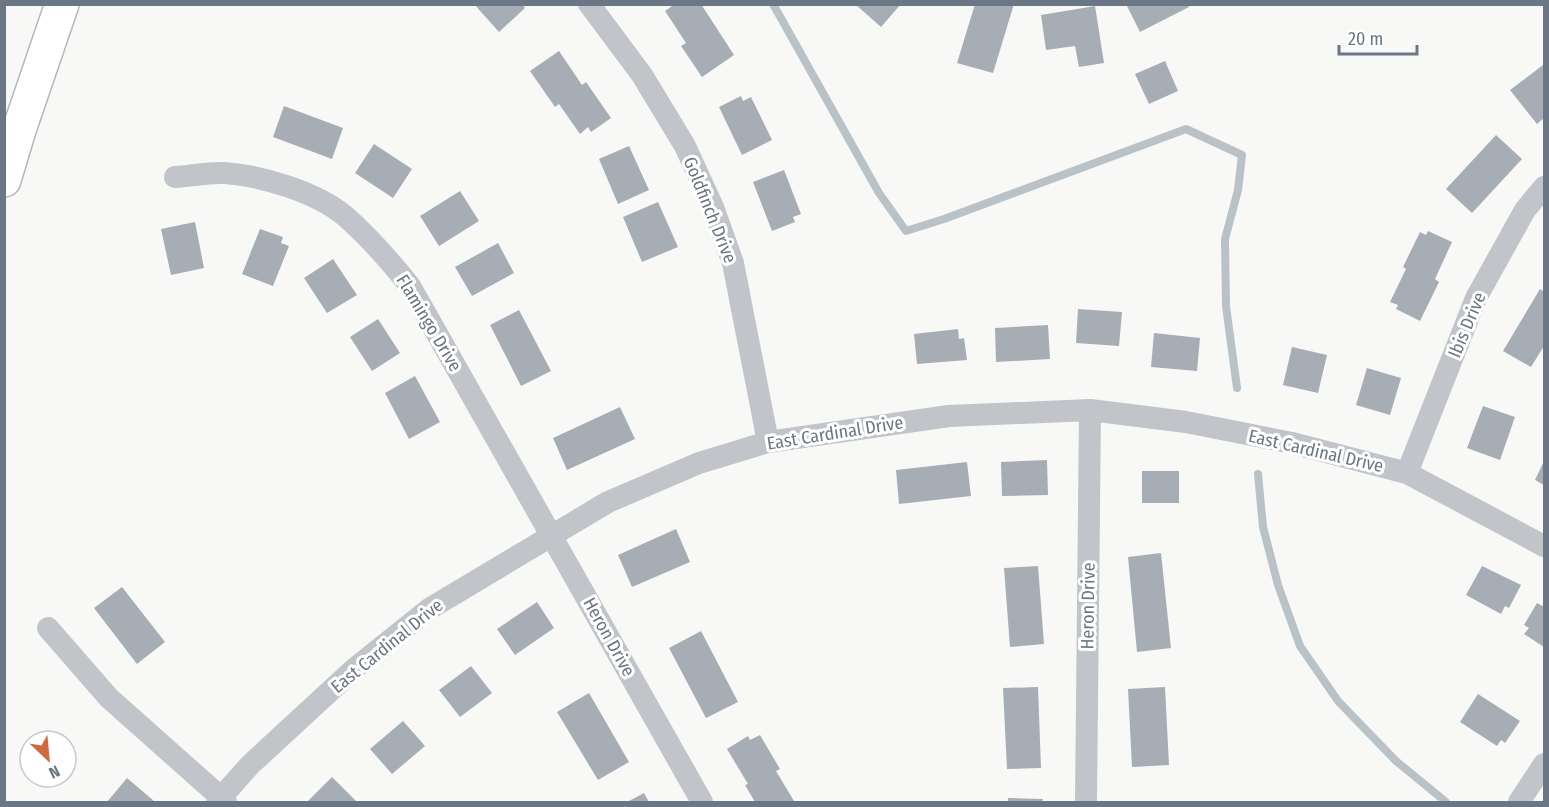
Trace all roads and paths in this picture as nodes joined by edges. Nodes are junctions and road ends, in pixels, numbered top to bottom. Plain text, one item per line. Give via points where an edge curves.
1 (62, 4) edge
2 (589, 4) edge
3 (175, 177) dead end
4 (4, 180) edge
5 (1545, 187) edge
6 (1090, 410) junction
7 (768, 442) junction
8 (1407, 472) junction
9 (551, 535) junction
10 (1545, 546) edge
11 (48, 628) dead end
12 (1545, 764) edge
13 (221, 801) edge
14 (702, 802) edge
15 (1086, 802) edge
16 (1519, 802) edge

1 - 4 highway
2 - 7 street, Goldfinch Drive via 642,75 685,146 713,207 733,263
3 - 9 street, Flamingo Drive via 225,173 307,193 343,214 382,251 410,286
5 - 8 street, Ibis Drive via 1525,210 1476,298
6 - 7 street, East Cardinal Drive via 949,416
6 - 8 street, East Cardinal Drive via 1186,422
6 - 15 street, Heron Drive
7 - 9 street, East Cardinal Drive via 699,463 608,502
8 - 10 street, East Cardinal Drive
9 - 13 street, East Cardinal Drive via 412,622 354,669 250,765
9 - 14 street, Heron Drive
11 - 13 street via 109,698
12 - 16 street

